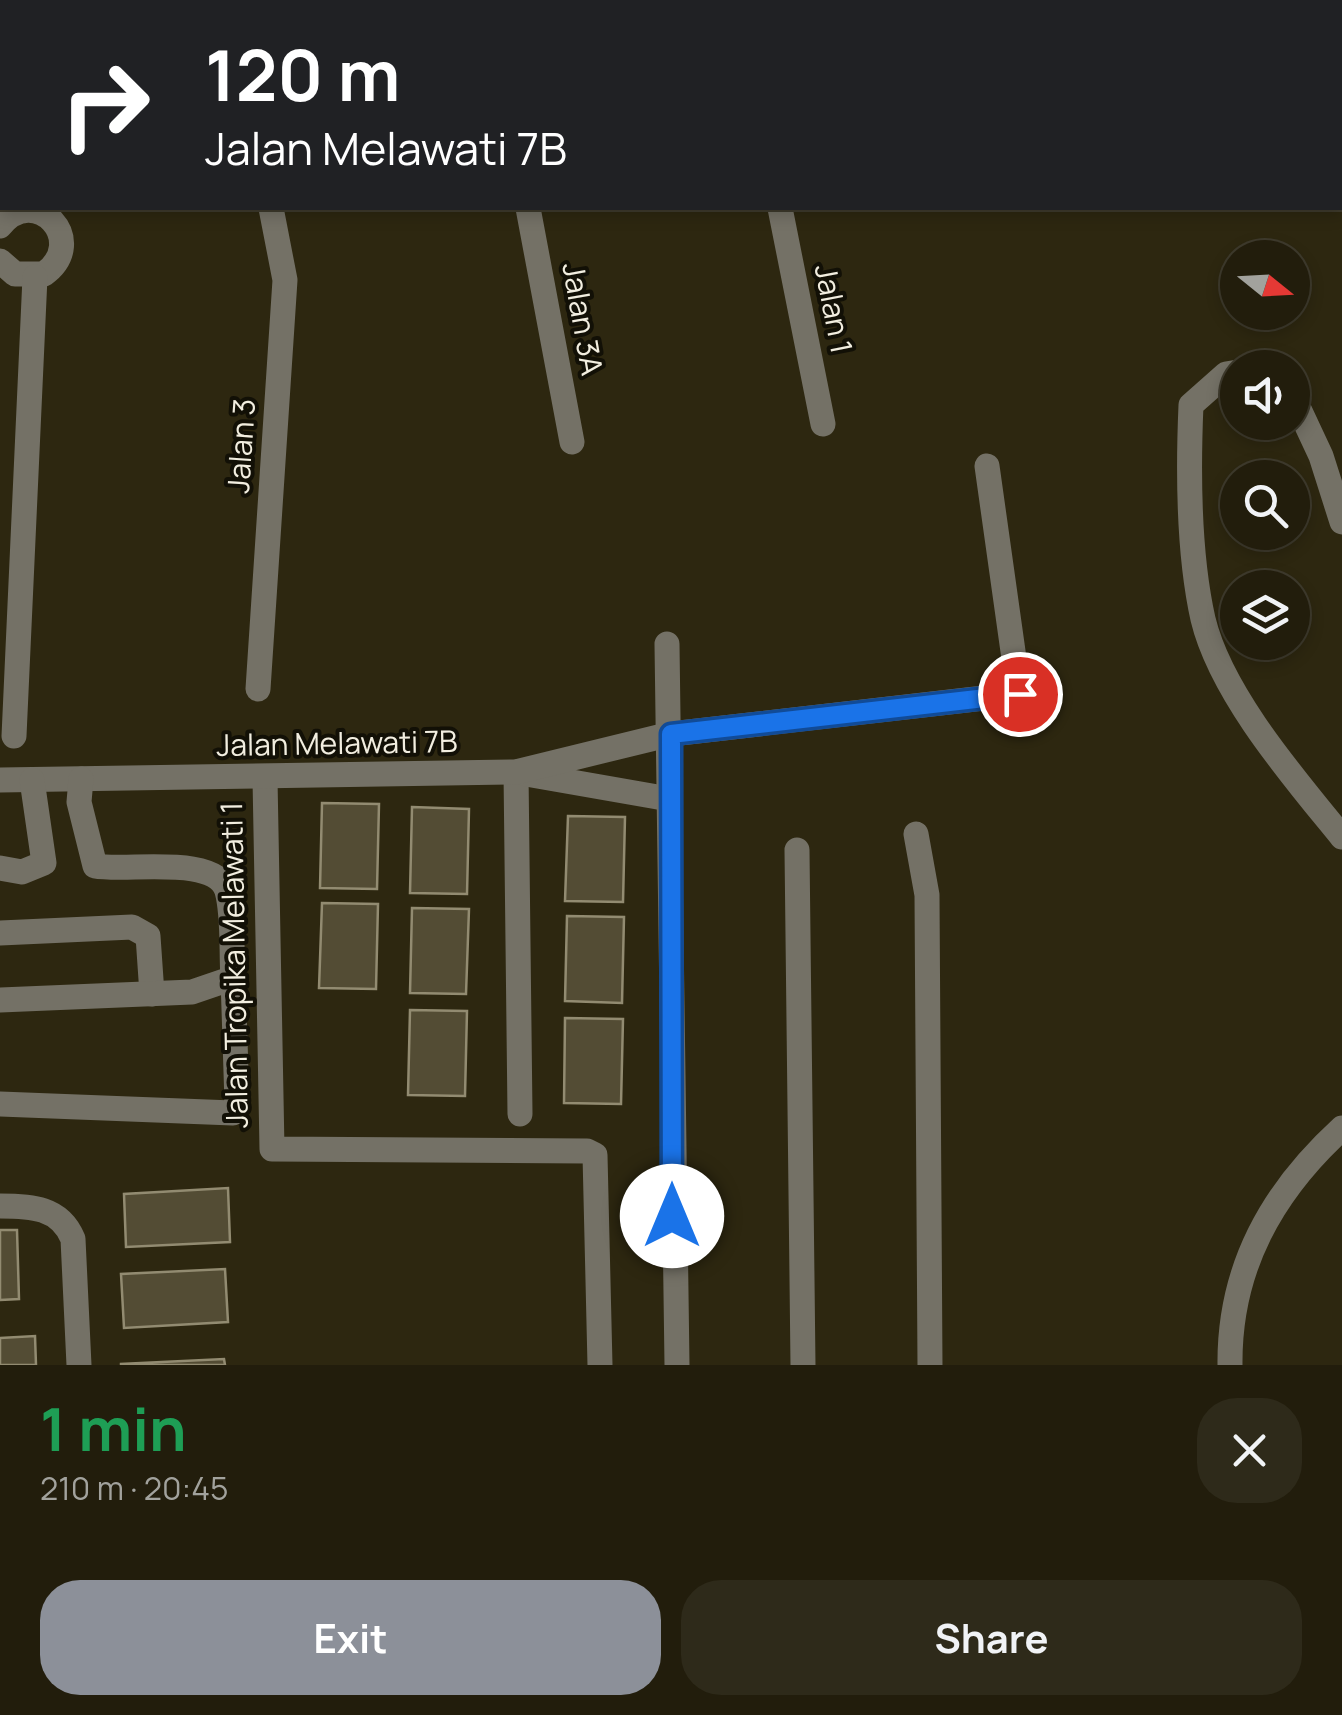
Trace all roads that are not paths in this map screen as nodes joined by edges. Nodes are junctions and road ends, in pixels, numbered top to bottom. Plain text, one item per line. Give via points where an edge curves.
1 (271, 210) edge
2 (528, 210) edge
3 (780, 210) edge
4 (13, 216) edge
5 (0, 261) edge
6 (34, 277) junction
7 (1220, 379) edge
8 (824, 424) dead end
9 (1310, 432) edge
10 (572, 442) dead end
11 (986, 466) dead end
12 (1342, 522) edge
13 (667, 644) dead end
14 (258, 689) dead end
15 (671, 734) junction
16 (14, 736) dead end
17 (516, 772) junction
18 (81, 779) junction
19 (265, 779) junction
20 (0, 780) edge
21 (32, 780) junction
22 (669, 799) junction
23 (1333, 819) edge
24 (916, 834) dead end
25 (1342, 837) edge
26 (797, 850) dead end
27 (0, 868) edge
28 (0, 933) edge
29 (233, 978) junction
30 (152, 994) junction
31 (0, 1000) edge
32 (0, 1104) edge
33 (520, 1114) dead end
34 (1342, 1128) edge
35 (0, 1206) edge
36 (79, 1365) edge
37 (600, 1365) edge
38 (677, 1365) edge
39 (803, 1365) edge
40 (930, 1365) edge
41 (1230, 1365) edge

1 - 14 street, Jalan 3 via 285,280
2 - 10 street, Jalan 3A
3 - 8 street, Jalan 1
4 - 6 street via 49,216 63,241 52,268
5 - 6 street via 14,274
6 - 16 street
7 - 23 street via 1190,405 1204,621 1237,696
9 - 12 street
11 - 15 street, Jalan Melawati 7B via 1020,694
13 - 15 street
15 - 17 street, Jalan Melawati 7B
15 - 22 street
17 - 19 street, Jalan Melawati 7B
17 - 22 street
17 - 33 street
18 - 19 street, Jalan Melawati 7B
18 - 21 street, Jalan Melawati 7B
18 - 29 street via 95,866 183,867 213,874 226,889
19 - 37 street, Jalan Tropika Melawati 1 via 272,1150 595,1155
20 - 21 street, Jalan Melawati 7B
21 - 27 street via 44,863 22,872
22 - 38 street
23 - 25 street
24 - 40 street via 927,896
26 - 39 street
28 - 30 street via 132,927 148,936
29 - 30 street via 192,992
29 - 32 street via 232,1113
30 - 31 street
34 - 41 street via 1275,1200 1248,1255
35 - 36 street via 29,1206 67,1224

